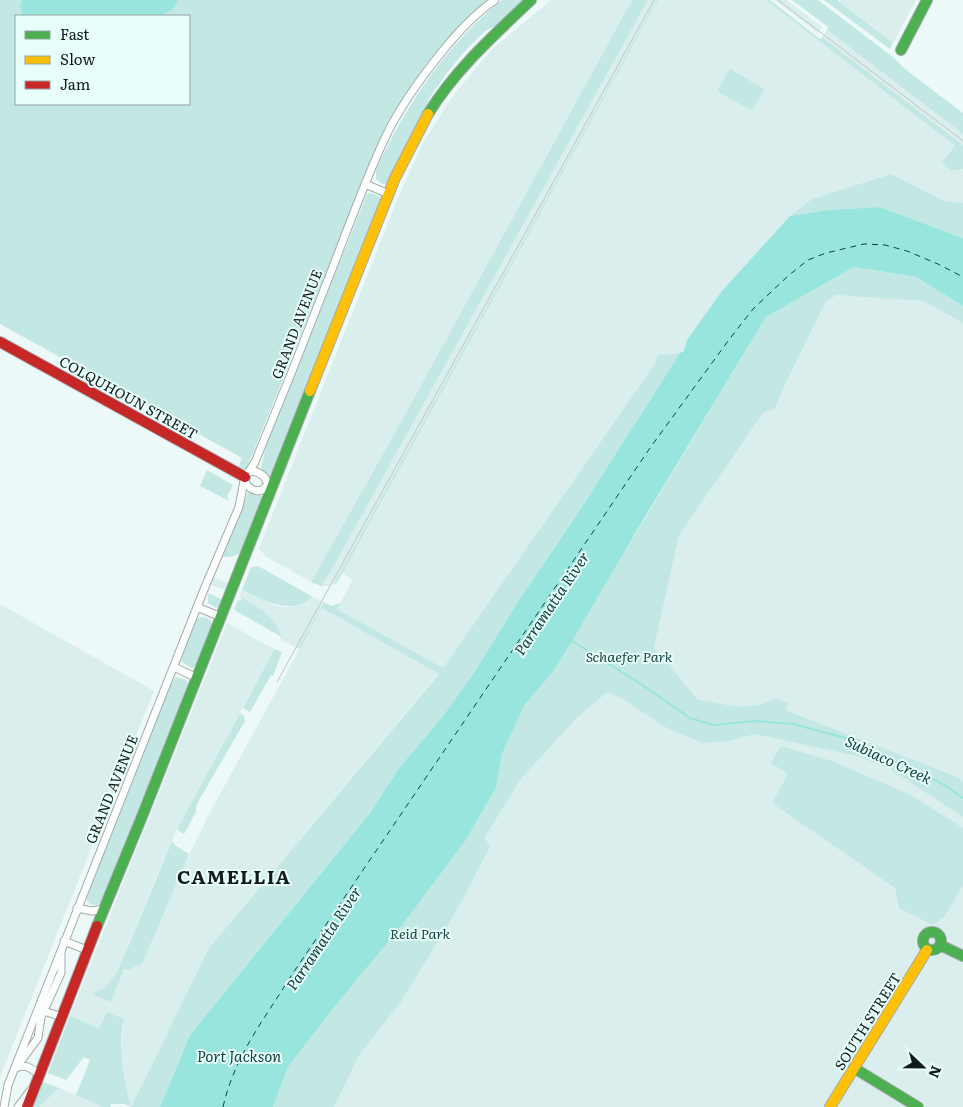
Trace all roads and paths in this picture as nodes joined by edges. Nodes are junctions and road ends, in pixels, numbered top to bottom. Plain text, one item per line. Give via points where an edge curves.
1 (495, 0) edge
2 (531, 0) edge
3 (927, 0) edge
4 (901, 50) dead end
5 (365, 184) junction
6 (389, 194) junction
7 (0, 342) edge
8 (291, 440) junction
9 (246, 477) junction
10 (268, 486) junction
11 (249, 548) junction
12 (197, 607) junction
13 (221, 617) junction
14 (174, 667) junction
15 (197, 678) junction
16 (77, 908) junction
17 (104, 909) junction
18 (64, 941) junction
19 (940, 945) junction
20 (88, 950) junction
21 (927, 950) junction
22 (963, 956) edge
23 (40, 1010) junction
24 (62, 1017) junction
25 (854, 1068) junction
26 (14, 1071) junction
27 (38, 1078) junction
28 (6, 1089) junction
29 (0, 1105) edge
30 (4, 1107) edge
31 (18, 1107) edge
32 (28, 1107) edge
33 (830, 1107) edge
34 (918, 1107) edge

1 - 5 street, GRAND AVENUE via 453,38 420,80 385,137
2 - 6 street via 448,86 411,145
3 - 4 street
5 - 6 street
5 - 9 street, GRAND AVENUE via 290,379
6 - 8 street
7 - 9 street, COLQUHOUN STREET
8 - 10 street
8 - 11 street
9 - 10 street via 248,487 255,490
9 - 10 street via 252,471 260,473
9 - 12 street, GRAND AVENUE via 240,505
10 - 11 street
11 - 13 street
12 - 13 street
12 - 14 street, GRAND AVENUE
13 - 15 street
14 - 15 street
14 - 16 street, GRAND AVENUE
15 - 17 street
16 - 17 street
16 - 18 street, GRAND AVENUE
17 - 20 street
18 - 20 street
18 - 23 street, GRAND AVENUE
19 - 21 street via 934,951
19 - 21 street via 938,934 927,933 922,943
19 - 22 street
20 - 24 street
21 - 25 street, SOUTH STREET
23 - 24 street
23 - 26 street, GRAND AVENUE
23 - 26 street via 37,1040
24 - 27 street
25 - 33 street, SOUTH STREET
25 - 34 street
26 - 27 street via 25,1066
26 - 28 street, GRAND AVENUE
27 - 31 street
27 - 32 street
28 - 29 street
28 - 30 street, GRAND AVENUE

